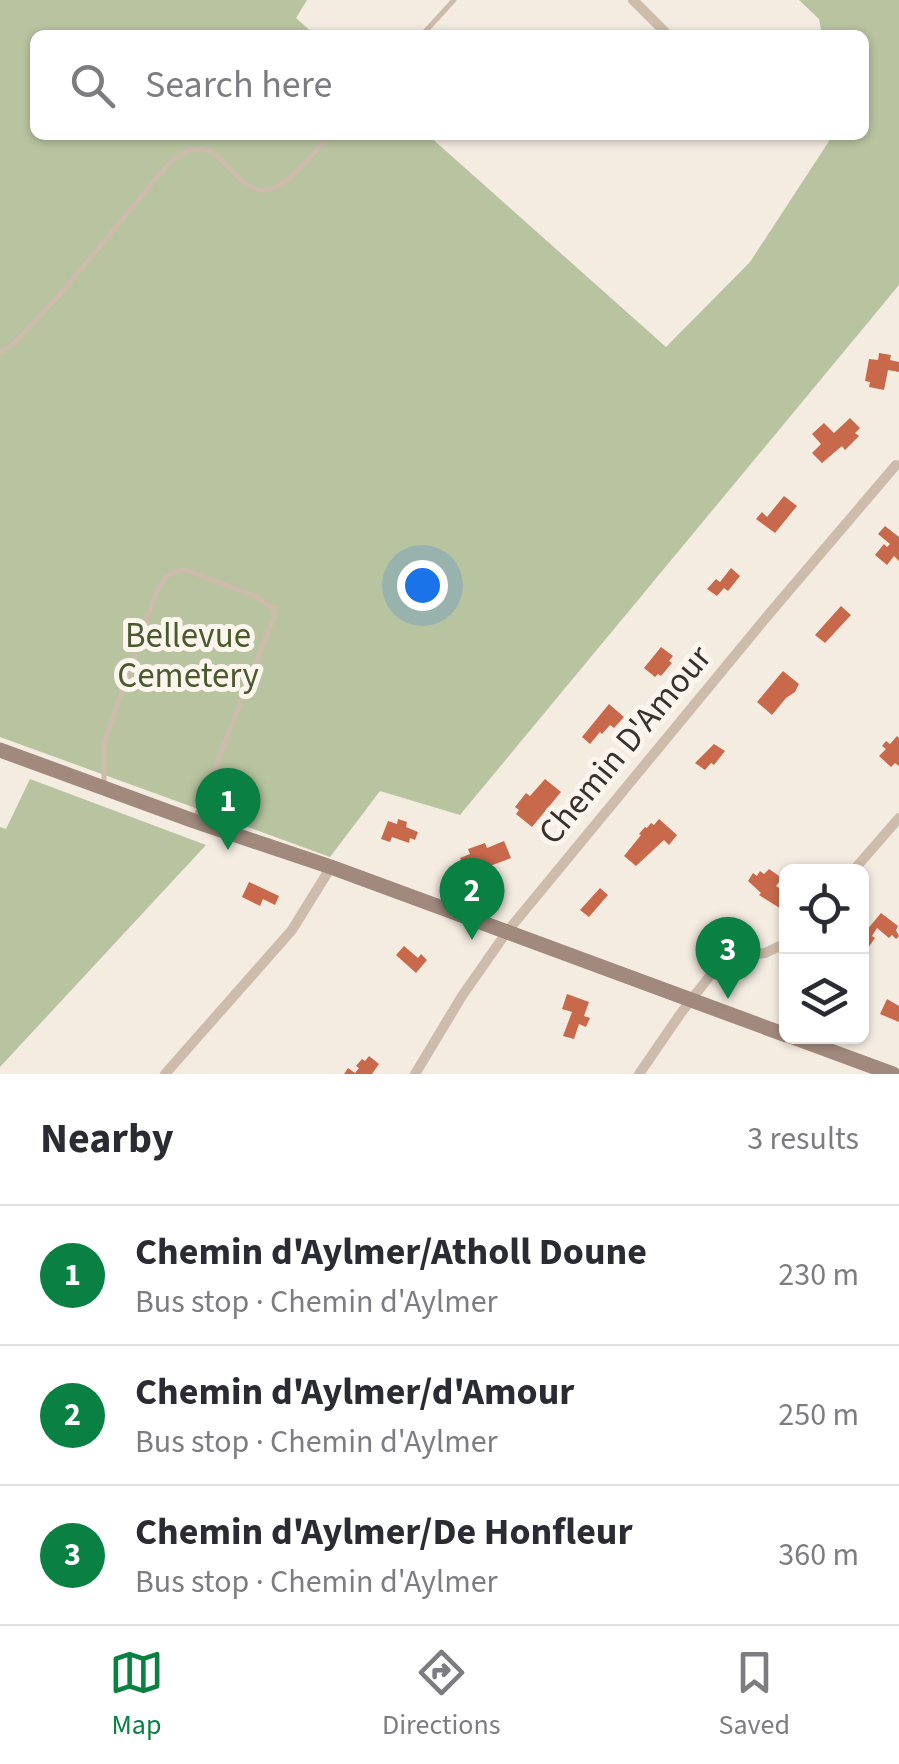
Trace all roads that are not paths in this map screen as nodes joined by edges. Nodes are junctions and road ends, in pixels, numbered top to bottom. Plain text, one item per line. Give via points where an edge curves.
1 (454, 0) edge
2 (633, 0) edge
3 (427, 30) edge
4 (663, 30) edge
5 (325, 140) edge
6 (0, 352) edge
7 (896, 465) dead end
8 (0, 750) edge
9 (104, 788) junction
10 (899, 818) edge
11 (194, 821) junction
12 (859, 864) edge
13 (331, 867) junction
14 (506, 933) junction
15 (779, 946) edge
16 (691, 1002) junction
17 (779, 1033) edge
18 (810, 1044) edge
19 (165, 1074) edge
20 (415, 1074) edge
21 (639, 1074) edge
22 (893, 1074) edge

1 - 3 lane
2 - 4 street
5 - 6 lane via 273,189 242,181 204,150 170,162 62,292
7 - 14 street, Chemin D'Amour
8 - 9 main road
9 - 11 main road
9 - 11 lane via 104,744 156,594 169,574 186,570 274,609
10 - 12 street
11 - 13 main road
13 - 14 main road
13 - 19 street via 292,930
14 - 16 main road
14 - 20 street, Chemin D'Amour
15 - 16 street via 719,964
16 - 17 main road
16 - 21 street
18 - 22 main road

